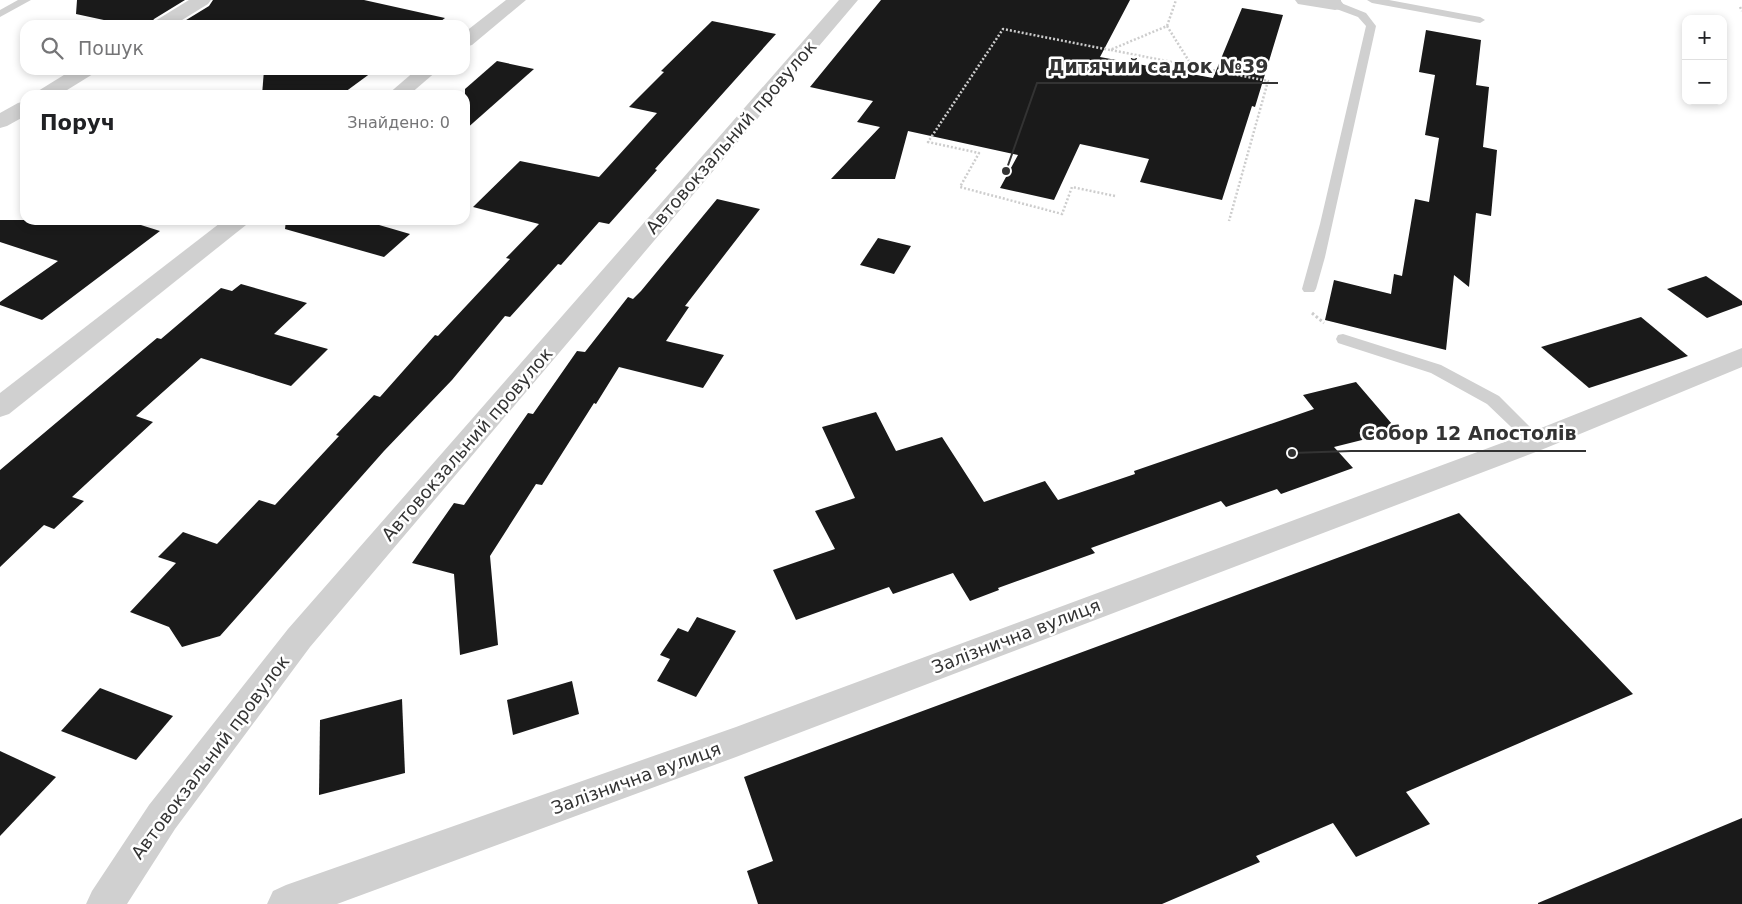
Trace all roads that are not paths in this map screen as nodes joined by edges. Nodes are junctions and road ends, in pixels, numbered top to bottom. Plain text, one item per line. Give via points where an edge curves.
1 (26, 0) edge
2 (202, 0) edge
3 (517, 0) edge
4 (849, 0) edge
5 (1304, 0) edge
6 (1372, 0) edge
7 (1336, 3) edge
8 (0, 14) edge
9 (169, 20) edge
10 (1480, 20) dead end
11 (470, 37) edge
12 (78, 75) edge
13 (422, 75) edge
14 (53, 90) edge
15 (403, 90) edge
16 (20, 110) edge
17 (0, 122) edge
18 (232, 225) edge
19 (1309, 289) road end
20 (1344, 339) road end
21 (1742, 357) edge
22 (0, 408) edge
23 (1536, 440) junction
24 (105, 904) edge
25 (286, 904) edge

1 - 8 lane
2 - 9 street
3 - 11 street
4 - 24 street, Автовокзальний провулок via 299,638 162,817
5 - 7 street
6 - 10 lane
7 - 19 lane via 1362,15 1371,26 1354,89 1323,242
12 - 14 street
13 - 15 street
16 - 17 street
18 - 22 street
20 - 23 lane via 1436,369 1493,400
21 - 23 street, Залізнична вулиця
23 - 25 street, Залізнична вулиця via 736,742

